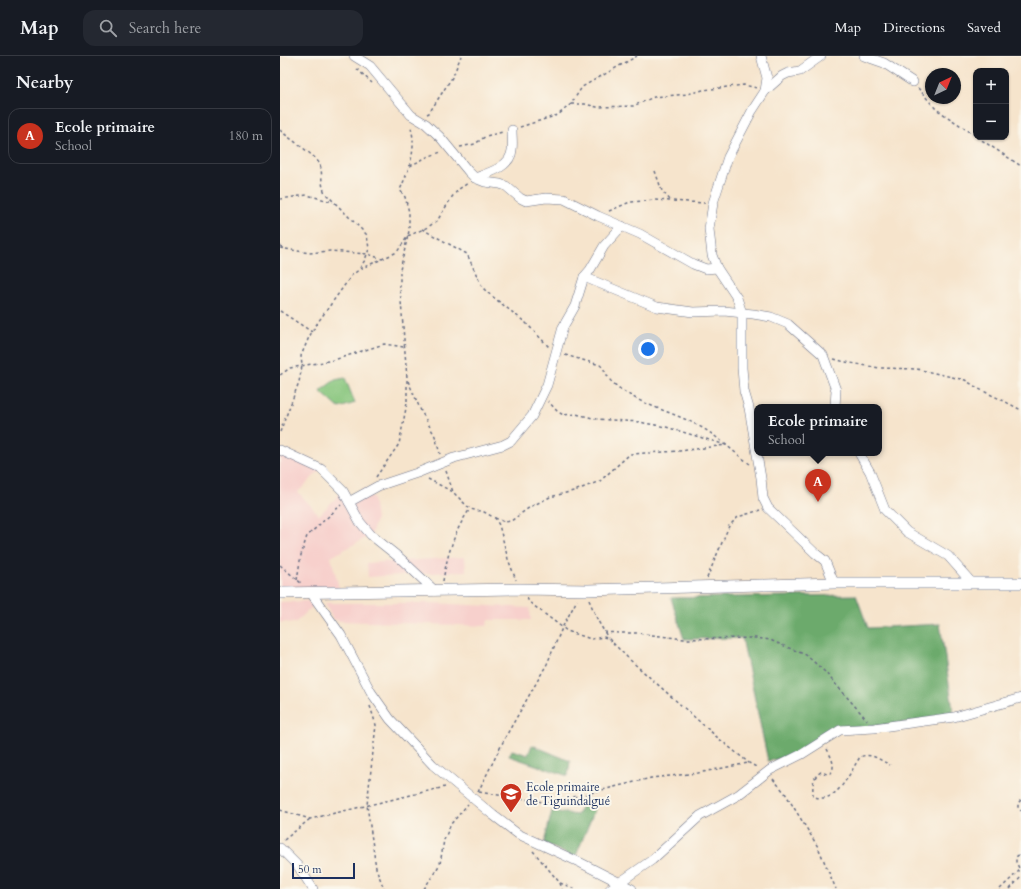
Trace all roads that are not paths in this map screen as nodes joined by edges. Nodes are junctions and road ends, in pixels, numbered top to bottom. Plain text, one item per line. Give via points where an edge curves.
1 (354, 56) edge
2 (761, 56) edge
3 (821, 56) edge
4 (864, 56) edge
5 (914, 82) road end
6 (764, 92) junction
7 (512, 130) road end
8 (475, 178) junction
9 (622, 226) junction
10 (717, 268) junction
11 (584, 277) junction
12 (742, 313) junction
13 (835, 404) edge
14 (754, 437) edge
15 (280, 450) edge
16 (757, 456) edge
17 (861, 456) edge
18 (349, 502) junction
19 (834, 583) junction
20 (972, 583) junction
21 (1021, 583) edge
22 (438, 591) junction
23 (280, 593) edge
24 (311, 593) junction
25 (1021, 698) edge
26 (280, 848) edge
27 (619, 882) junction
28 (313, 889) edge
29 (610, 889) edge
30 (632, 889) edge

1 - 8 street via 370,66 412,119 433,130
2 - 6 street via 767,78
3 - 6 street via 800,71 782,76
4 - 5 street via 884,63
6 - 10 street via 732,148 713,203 709,241
7 - 8 street via 510,157 501,167
8 - 9 street via 506,186 523,200 564,199
9 - 10 street via 693,264 706,269
9 - 11 street via 604,246
10 - 12 street via 737,298
11 - 12 street via 657,307 693,312
11 - 18 street via 575,306 563,327 547,385 532,416 511,441 503,446 454,458 417,474 378,486
12 - 13 street via 771,317 788,324 823,356 836,390
12 - 14 street via 744,391
15 - 18 street via 320,468
16 - 19 street via 763,498 768,508 825,561
17 - 20 street via 870,472 884,510 906,532 948,556
18 - 22 street via 371,535
19 - 20 street
19 - 22 street
20 - 21 street
22 - 24 street
23 - 24 street
24 - 27 street via 341,635 371,692 390,718 433,765 518,834
25 - 27 street via 954,717 840,730 770,770 738,795 700,816 652,860
26 - 28 street via 298,866
27 - 29 street
27 - 30 street

